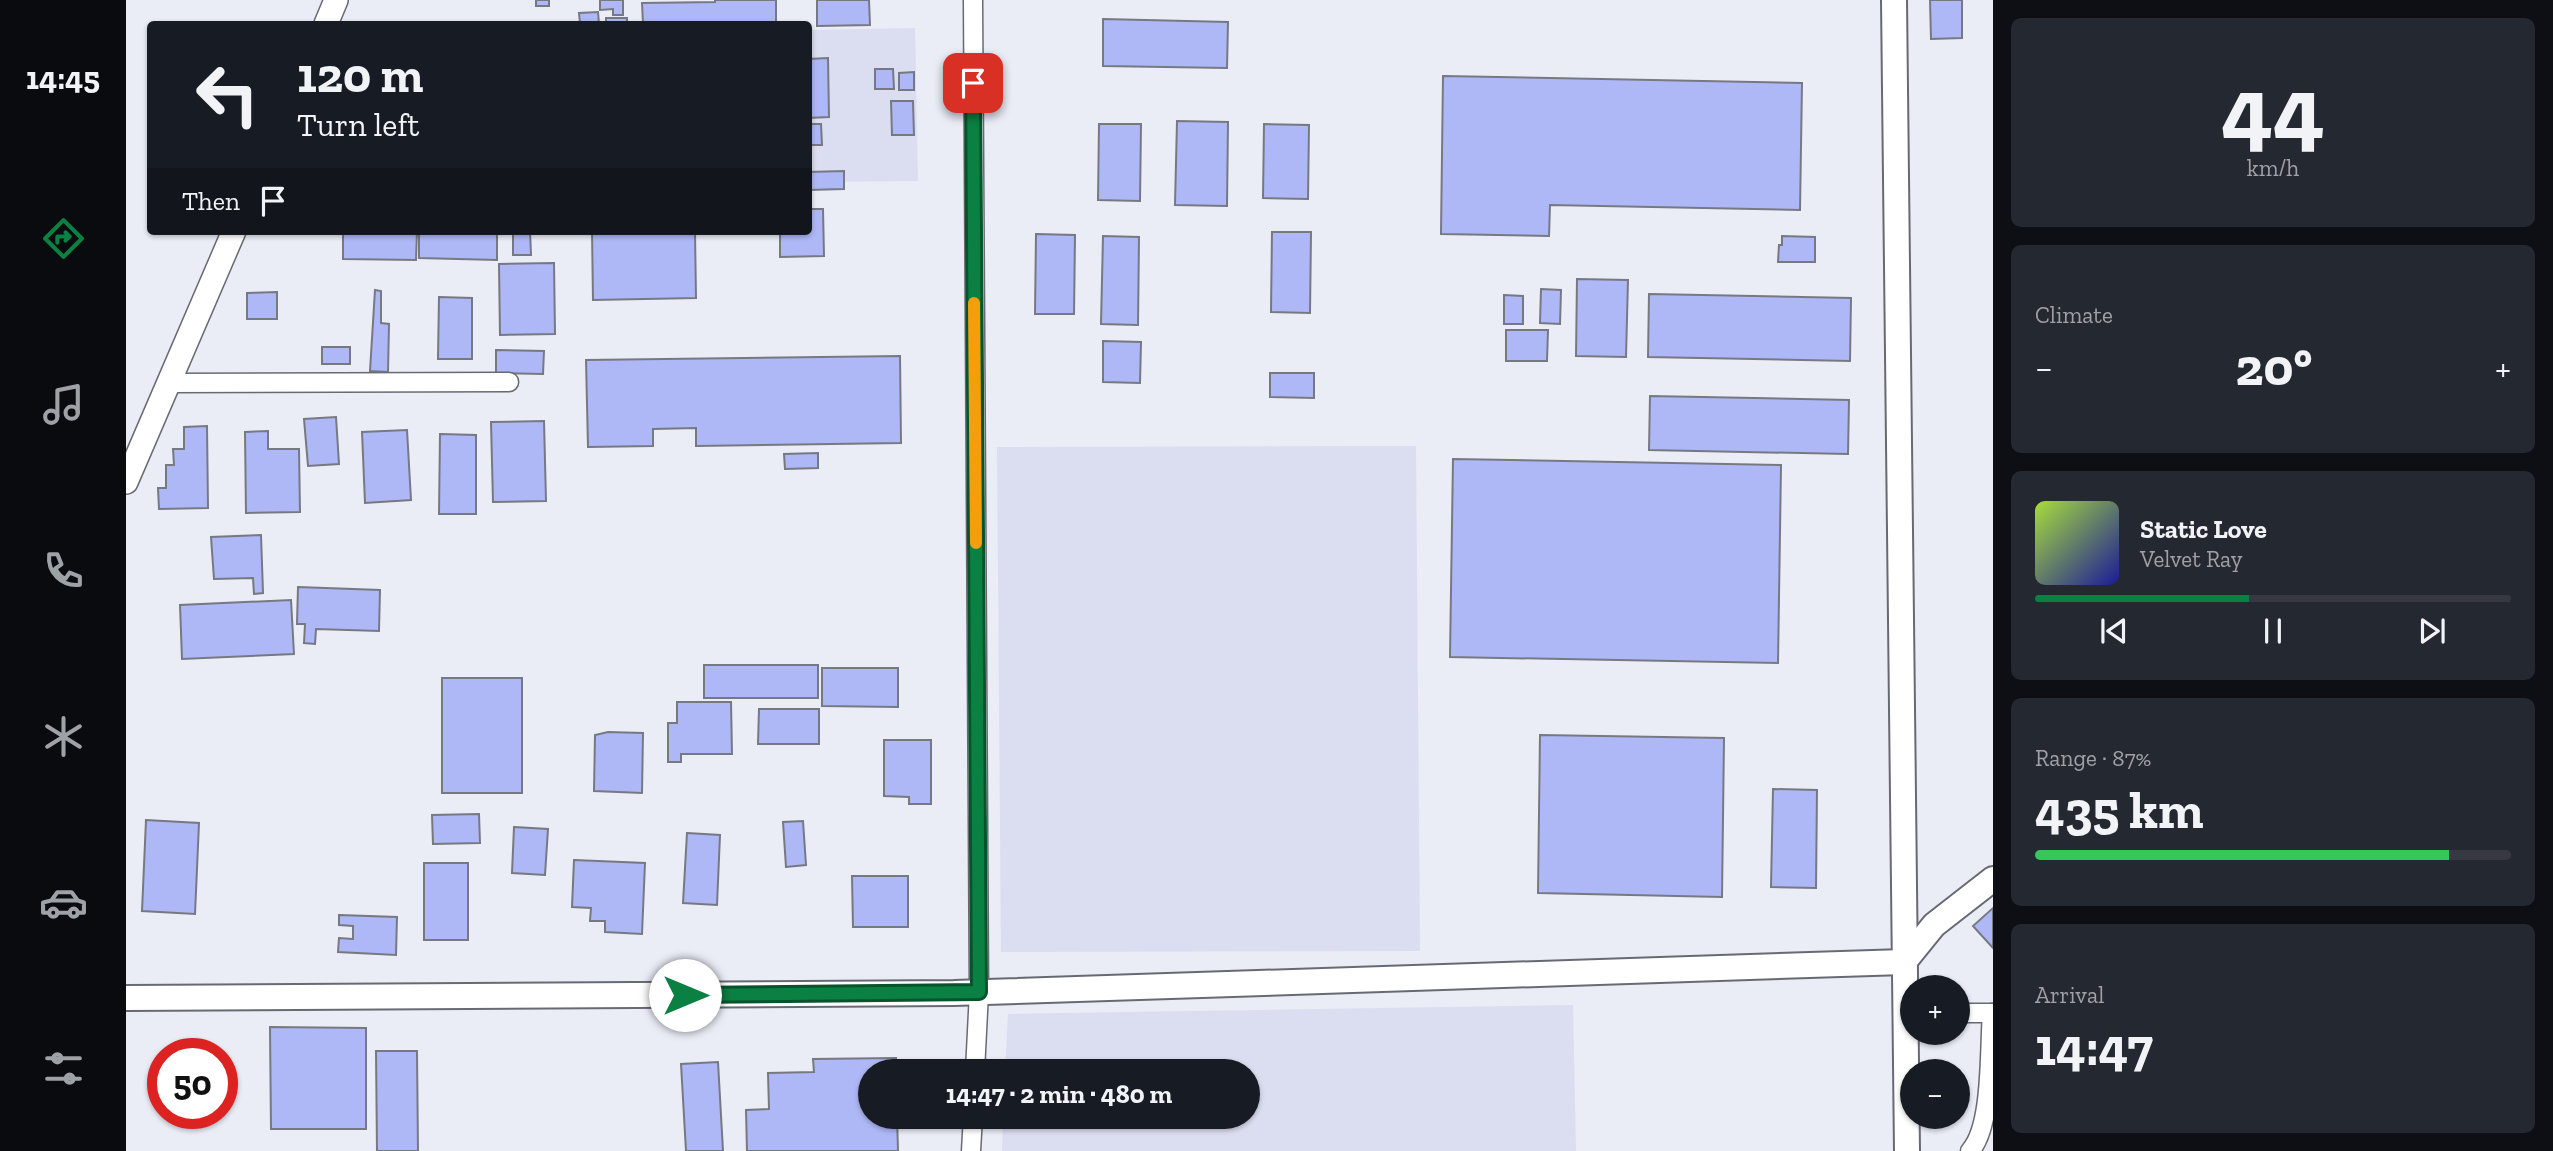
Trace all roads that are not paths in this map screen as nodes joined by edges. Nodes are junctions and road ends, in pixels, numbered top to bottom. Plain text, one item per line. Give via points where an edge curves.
1 (336, 0) edge
2 (973, 0) edge
3 (1894, 0) edge
4 (327, 21) edge
5 (232, 235) edge
6 (509, 382) dead end
7 (168, 383) junction
8 (126, 482) edge
9 (1993, 879) edge
10 (1904, 962) junction
11 (1905, 975) edge
12 (979, 992) junction
13 (126, 999) edge
14 (1970, 1013) edge
15 (1992, 1013) edge
16 (1908, 1045) edge
17 (976, 1059) edge
18 (972, 1129) edge
19 (971, 1151) edge
20 (1906, 1151) edge
21 (1970, 1151) edge

1 - 4 street
2 - 12 street
3 - 10 main road
5 - 7 street
6 - 7 street
7 - 8 street
9 - 10 main road via 1934,925
10 - 11 main road
10 - 12 main road
12 - 13 main road
12 - 17 street
14 - 15 street
15 - 21 street via 1985,1115 1978,1142
16 - 20 main road
18 - 19 street

